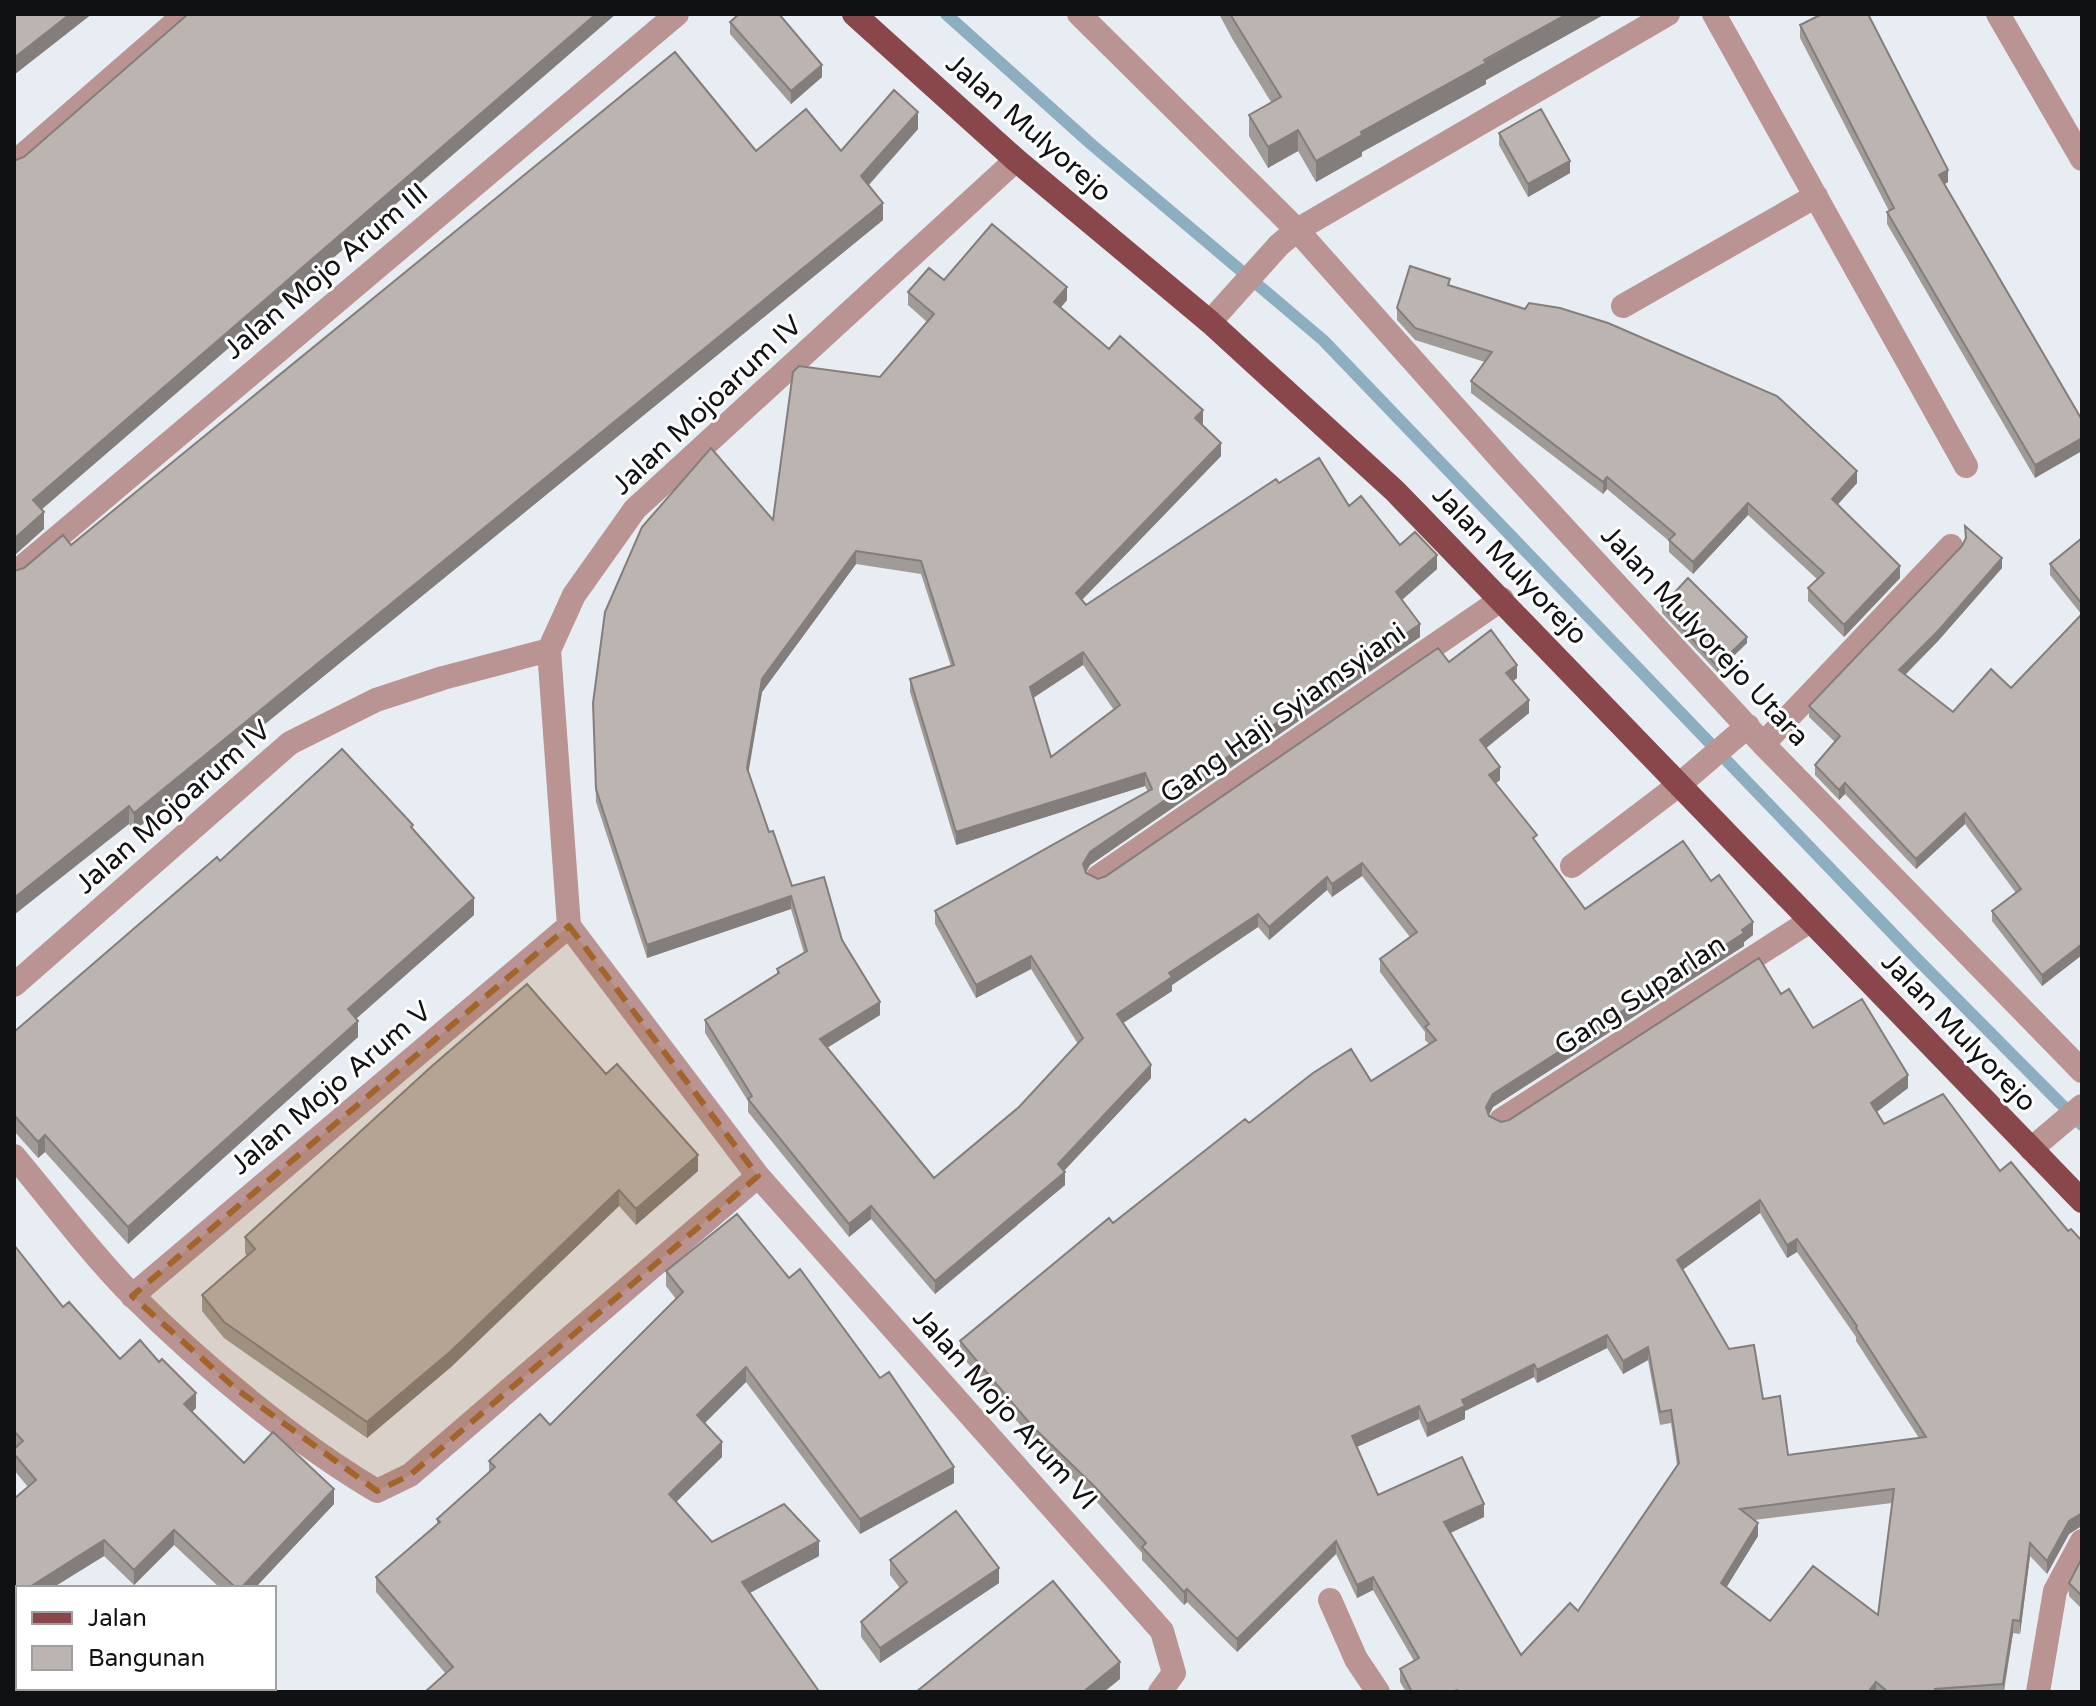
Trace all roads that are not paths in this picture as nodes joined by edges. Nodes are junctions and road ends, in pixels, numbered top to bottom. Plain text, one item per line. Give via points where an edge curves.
1 (185, 14) edge
2 (677, 14) edge
3 (854, 14) edge
4 (1079, 14) edge
5 (1668, 14) edge
6 (1714, 14) edge
7 (1998, 14) edge
8 (2082, 159) edge
9 (1016, 160) junction
10 (14, 163) edge
11 (1816, 196) junction
12 (1288, 238) junction
13 (1623, 306) dead end
14 (1210, 322) junction
15 (1966, 466) dead end
16 (1951, 546) dead end
17 (14, 574) edge
18 (1502, 599) junction
19 (549, 650) junction
20 (1747, 737) junction
21 (1688, 776) junction
22 (1572, 866) dead end
23 (1098, 877) edge
24 (1810, 921) junction
25 (569, 926) junction
26 (14, 985) edge
27 (2082, 1071) edge
28 (2082, 1106) edge
29 (1501, 1120) edge
30 (2038, 1143) junction
31 (14, 1156) edge
32 (758, 1176) junction
33 (2082, 1201) edge
34 (132, 1296) junction
35 (2082, 1541) edge
36 (1330, 1600) dead end
37 (1160, 1692) edge
38 (1378, 1692) edge
39 (2038, 1692) edge

1 - 10 street
2 - 17 street, Jalan Mojo Arum III
3 - 9 main road, Jalan Mulyorejo
4 - 12 street, Jalan Mulyorejo Utara
5 - 12 street
6 - 11 street
7 - 8 street
9 - 14 main road, Jalan Mulyorejo
9 - 19 street, Jalan Mojoarum IV via 635,509 574,595
11 - 13 street
11 - 15 street
12 - 14 street
12 - 20 street, Jalan Mulyorejo Utara via 1507,466
14 - 18 main road, Jalan Mulyorejo via 1395,491
16 - 20 street
18 - 21 main road, Jalan Mulyorejo
18 - 23 street, Gang Haji Syiamsyiani
19 - 25 street
19 - 26 street, Jalan Mojoarum IV via 376,700 290,743
20 - 21 street
20 - 27 street, Jalan Mulyorejo Utara
21 - 22 street
21 - 24 main road, Jalan Mulyorejo
24 - 29 street, Gang Suparlan
24 - 30 main road, Jalan Mulyorejo
25 - 32 street, Jalan Mojo Arum VI
25 - 34 street, Jalan Mojo Arum V
28 - 30 street
30 - 33 main road, Jalan Mulyorejo
31 - 34 street
32 - 34 street via 410,1475 377,1491 235,1388
32 - 37 street, Jalan Mojo Arum VI via 1162,1631 1174,1673
35 - 39 street via 2055,1591
36 - 38 street via 1356,1659

